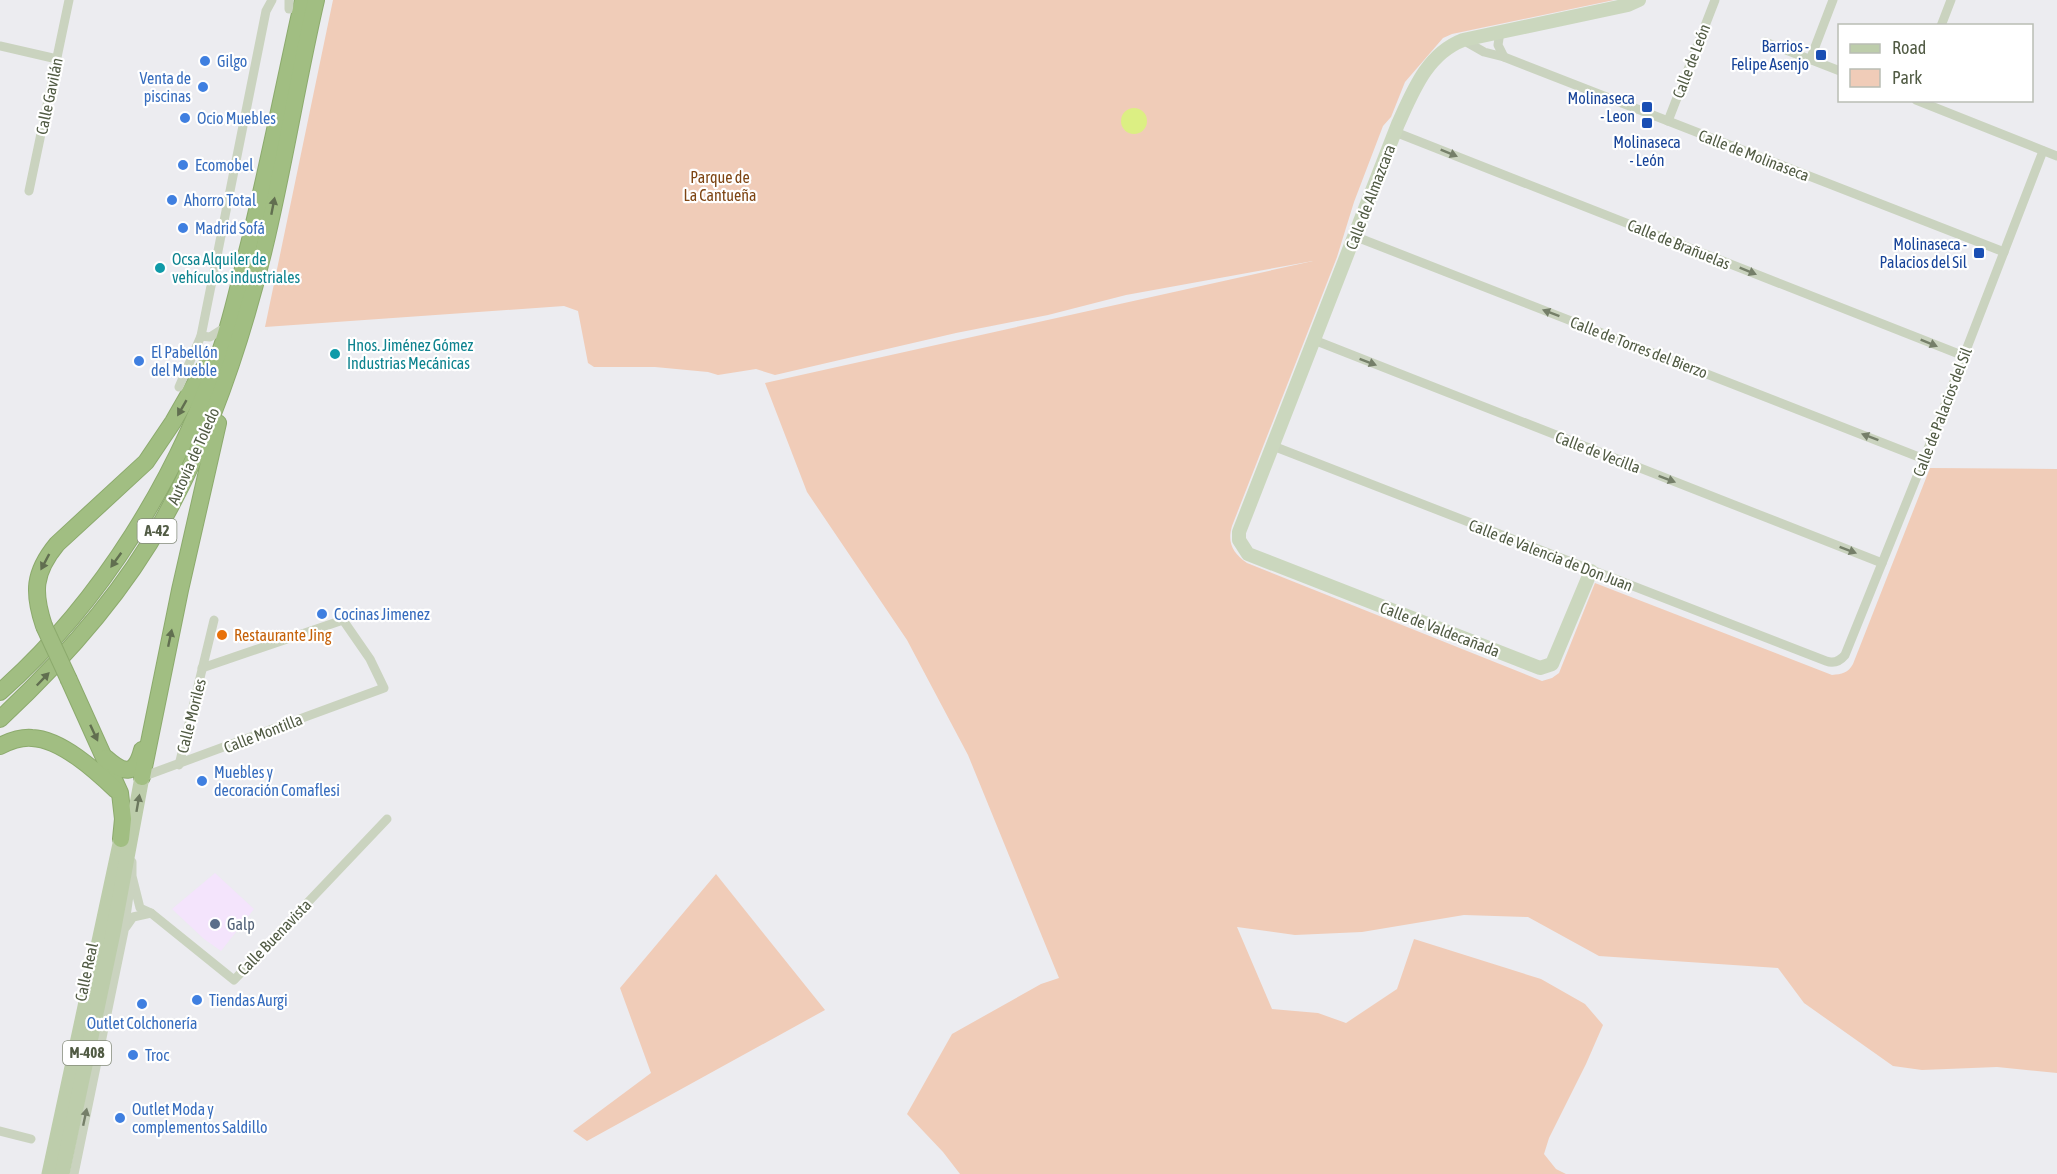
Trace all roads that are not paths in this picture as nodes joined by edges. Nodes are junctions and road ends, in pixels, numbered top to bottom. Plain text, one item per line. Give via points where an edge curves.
1 (69, 0) edge
2 (272, 0) edge
3 (1639, 0) edge
4 (1715, 0) edge
5 (1833, 0) edge
6 (1951, 0) edge
7 (305, 3) edge
8 (1942, 24) edge
9 (1500, 32) junction
10 (1463, 40) junction
11 (1765, 42) dead end
12 (0, 46) edge
13 (1504, 57) junction
14 (57, 59) junction
15 (1810, 60) junction
16 (1838, 71) edge
17 (1921, 102) edge
18 (1668, 121) junction
19 (1395, 132) junction
20 (2043, 151) junction
21 (2057, 156) edge
22 (29, 191) dead end
23 (1354, 236) junction
24 (2004, 252) junction
25 (250, 304) junction
26 (226, 325) junction
27 (201, 336) junction
28 (1314, 340) junction
29 (1964, 356) junction
30 (179, 387) dead end
31 (1274, 446) junction
32 (1924, 459) junction
33 (1239, 540) joint
34 (1882, 564) junction
35 (1591, 571) junction
36 (214, 620) dead end
37 (1829, 662) joint
38 (164, 666) junction
39 (202, 668) junction
40 (384, 688) joint
41 (0, 692) edge
42 (0, 719) edge
43 (0, 746) edge
44 (105, 757) junction
45 (179, 765) junction
46 (142, 777) junction
47 (120, 793) junction
48 (387, 819) dead end
49 (127, 834) junction
50 (132, 876) junction
51 (151, 913) junction
52 (124, 931) junction
53 (0, 1131) edge
54 (31, 1139) dead end
55 (50, 1174) edge
56 (62, 1174) edge
57 (74, 1174) edge

1 - 14 street, Calle Gavilán
2 - 27 street via 266,11
3 - 9 street, Calle de Almazcara
4 - 18 street, Calle de León
5 - 15 street
6 - 8 street
25 -> 7 highway, Autovía de Toledo / A-42 via 264,248
7 - 26 highway, Autovía de Toledo / A-42 via 285,78 269,164
9 - 10 street, Calle de Almazcara
9 - 13 street via 1498,45
10 - 13 street, Calle de Molinaseca via 1484,52
10 - 19 street, Calle de Almazcara via 1451,45 1421,75
11 - 15 street
12 - 14 street
13 - 18 street, Calle de Molinaseca
14 - 22 street, Calle Gavilán
15 - 16 street
17 - 20 street
18 - 24 street, Calle de Molinaseca
19 - 23 street, Calle de Almazcara
19 -> 29 street, Calle de Brañuelas
20 - 21 street
20 - 24 street, Calle de Palacios del Sil
23 - 28 street, Calle de Almazcara
32 -> 23 street, Calle de Torres del Bierzo
24 - 29 street, Calle de Palacios del Sil
38 -> 25 highway via 211,448
42 -> 25 highway, Autovía de Toledo / A-42 via 75,643 119,588 162,523 221,391
26 - 27 street via 210,337
26 -> 41 highway, Autovía de Toledo / A-42 via 221,350 181,445 148,510 121,553 64,627
26 -> 44 highway, bridge via 174,422 146,462 62,540 41,567 37,606
27 - 30 street
28 - 31 street, Calle de Almazcara
28 -> 34 street, Calle de Vecilla
29 - 32 street, Calle de Palacios del Sil
31 - 33 street, Calle de Almazcara
31 - 35 street, Calle de Valencia de Don Juan
32 - 34 street, Calle de Palacios del Sil
33 - 35 street, Calle de Valdecañada via 1248,554 1540,668 1552,664
34 - 37 street, Calle de Palacios del Sil via 1845,655
35 - 37 street, Calle de Valencia de Don Juan
36 - 39 street, Calle Moriles
38 - 44 highway via 140,760 127,771
38 - 46 highway
39 - 40 street, Calle Moriles via 342,620 370,659
39 - 45 street, Calle Moriles
40 - 45 street, Calle Montilla
43 - 47 highway via 32,738 48,741 81,760
44 - 47 highway
45 - 46 street, Calle Montilla
49 -> 46 main road, Calle Real / M-408
47 - 49 highway
48 - 51 street, Calle Buenavista via 234,980
49 - 50 street, Calle Buenavista
49 - 55 main road, Calle Real / M-408
49 - 56 main road, Calle Real / M-408
50 - 51 street, Calle Buenavista via 140,908
50 - 52 street
51 - 52 street via 133,917
57 -> 52 street
53 - 54 street

